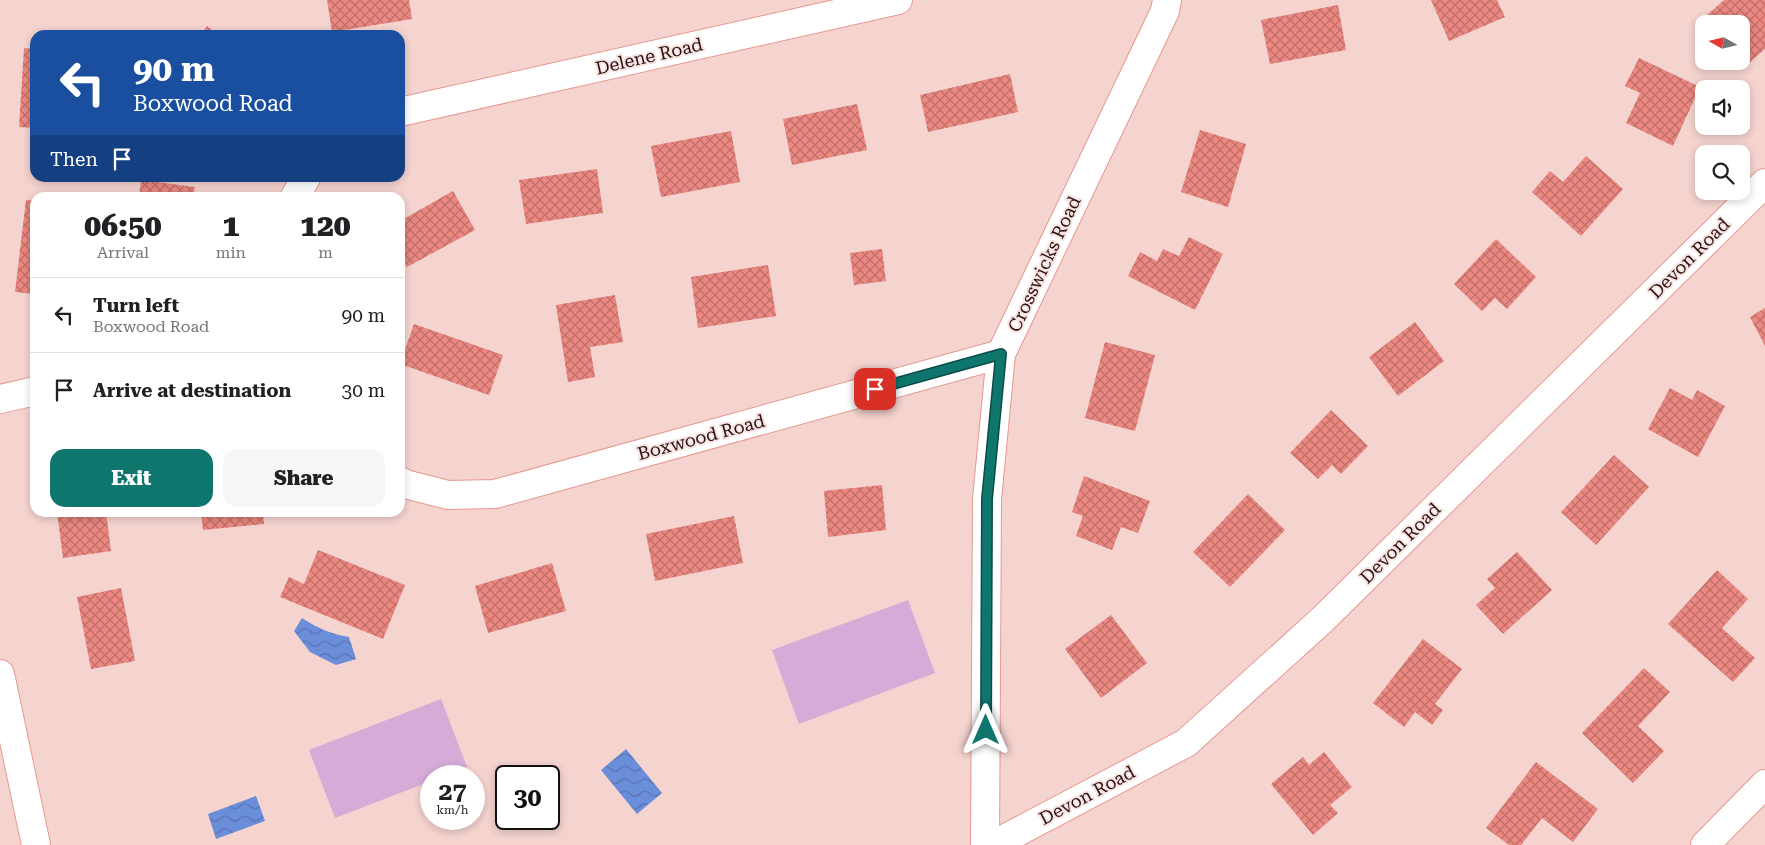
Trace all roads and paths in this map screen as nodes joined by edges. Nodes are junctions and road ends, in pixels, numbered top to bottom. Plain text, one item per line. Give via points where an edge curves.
1 (898, 0) edge
2 (1168, 0) edge
3 (405, 111) edge
4 (1765, 183) edge
5 (1001, 354) junction
6 (30, 392) edge
7 (0, 399) edge
8 (405, 484) edge
9 (0, 674) edge
10 (1765, 784) edge
11 (36, 845) edge
12 (985, 845) edge
13 (993, 845) edge
14 (1705, 845) edge

1 - 3 street, Delene Road
2 - 5 street, Crosswicks Road
4 - 13 street, Devon Road via 1322,620 1186,743
5 - 8 street, Boxwood Road via 494,494 448,495
5 - 12 street, Crosswicks Road via 987,499
6 - 7 street
9 - 11 street
10 - 14 street

